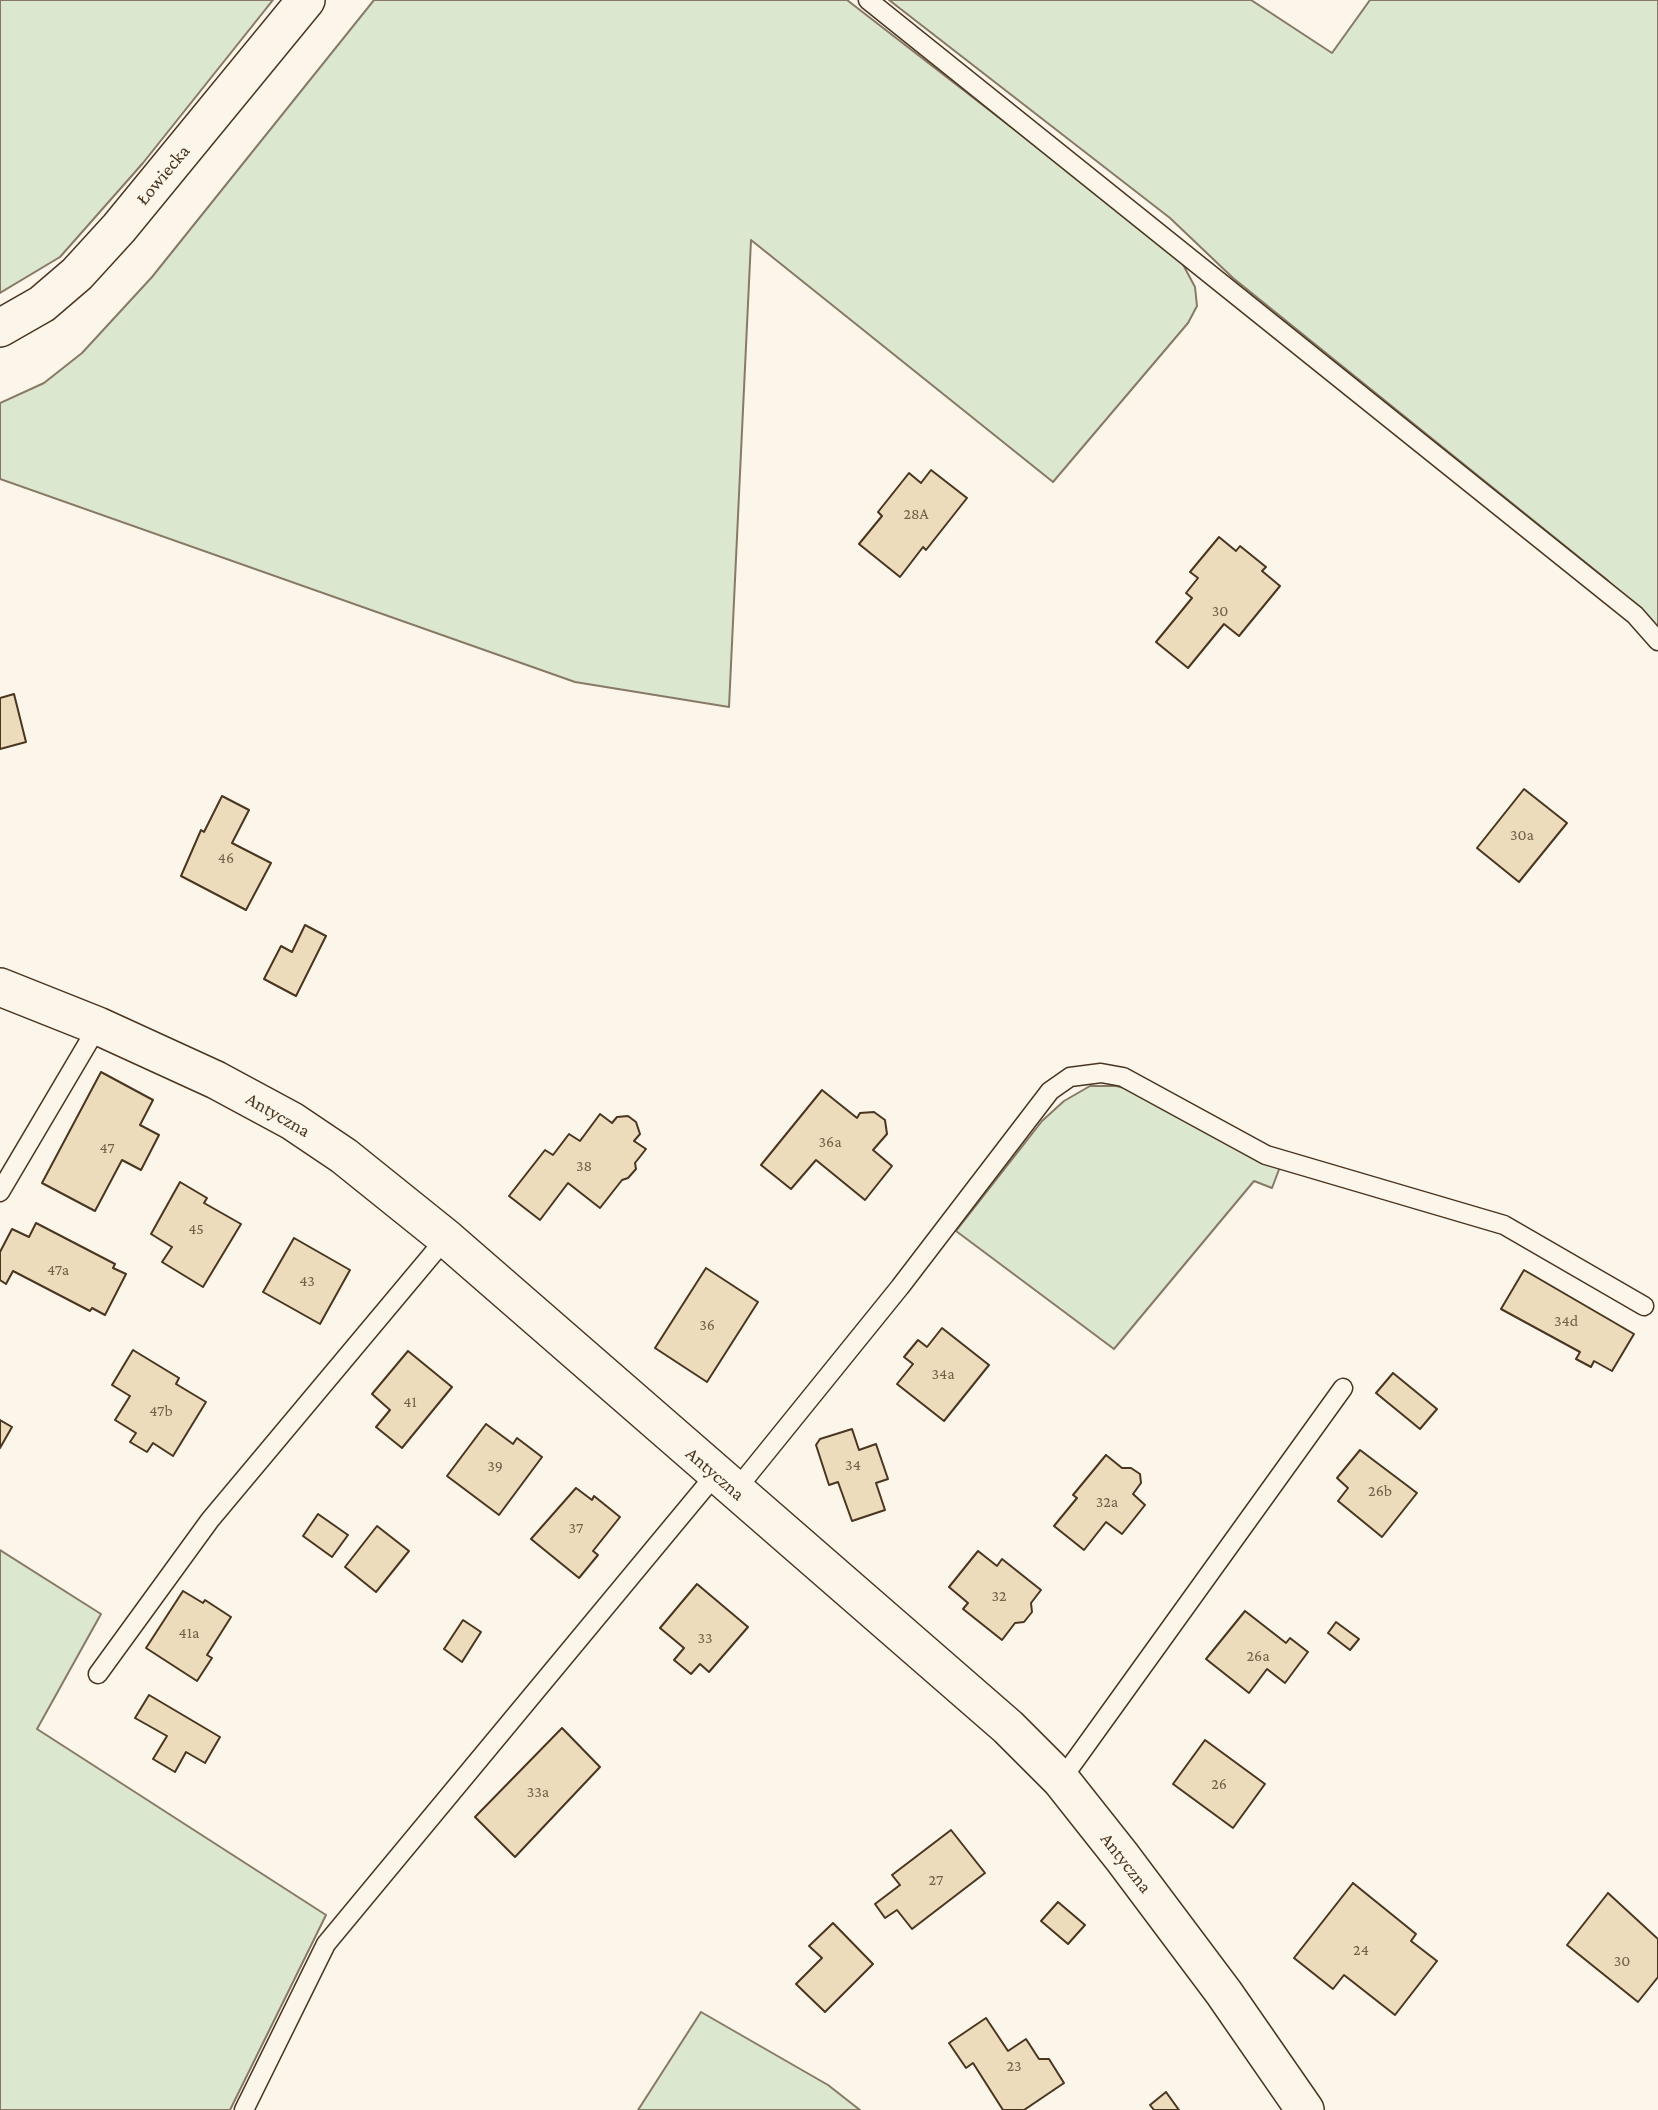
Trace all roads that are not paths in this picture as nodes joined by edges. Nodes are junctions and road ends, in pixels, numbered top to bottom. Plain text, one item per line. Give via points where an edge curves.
1 (306, 0) edge
2 (868, 0) edge
3 (0, 328) edge
4 (1658, 641) edge
5 (0, 987) edge
6 (99, 1026) junction
7 (0, 1192) edge
8 (446, 1238) junction
9 (1644, 1306) dead end
10 (1343, 1388) dead end
11 (725, 1483) junction
12 (98, 1674) dead end
13 (1060, 1780) junction
14 (244, 2110) edge
15 (1305, 2110) edge

1 - 3 street, Łowiecka via 120,229 42,304
2 - 4 lane via 1635,615
5 - 6 street, Antyczna
6 - 7 lane
6 - 8 street, Antyczna via 292,1121 344,1156
8 - 11 street, Antyczna
8 - 12 lane via 210,1520
9 - 11 lane via 1504,1225 1266,1154 1123,1077 1101,1073 1070,1077 1050,1091 900,1287
10 - 13 lane
11 - 13 street, Antyczna via 962,1686
11 - 14 lane via 326,1944
13 - 15 street, Antyczna via 1224,1993

